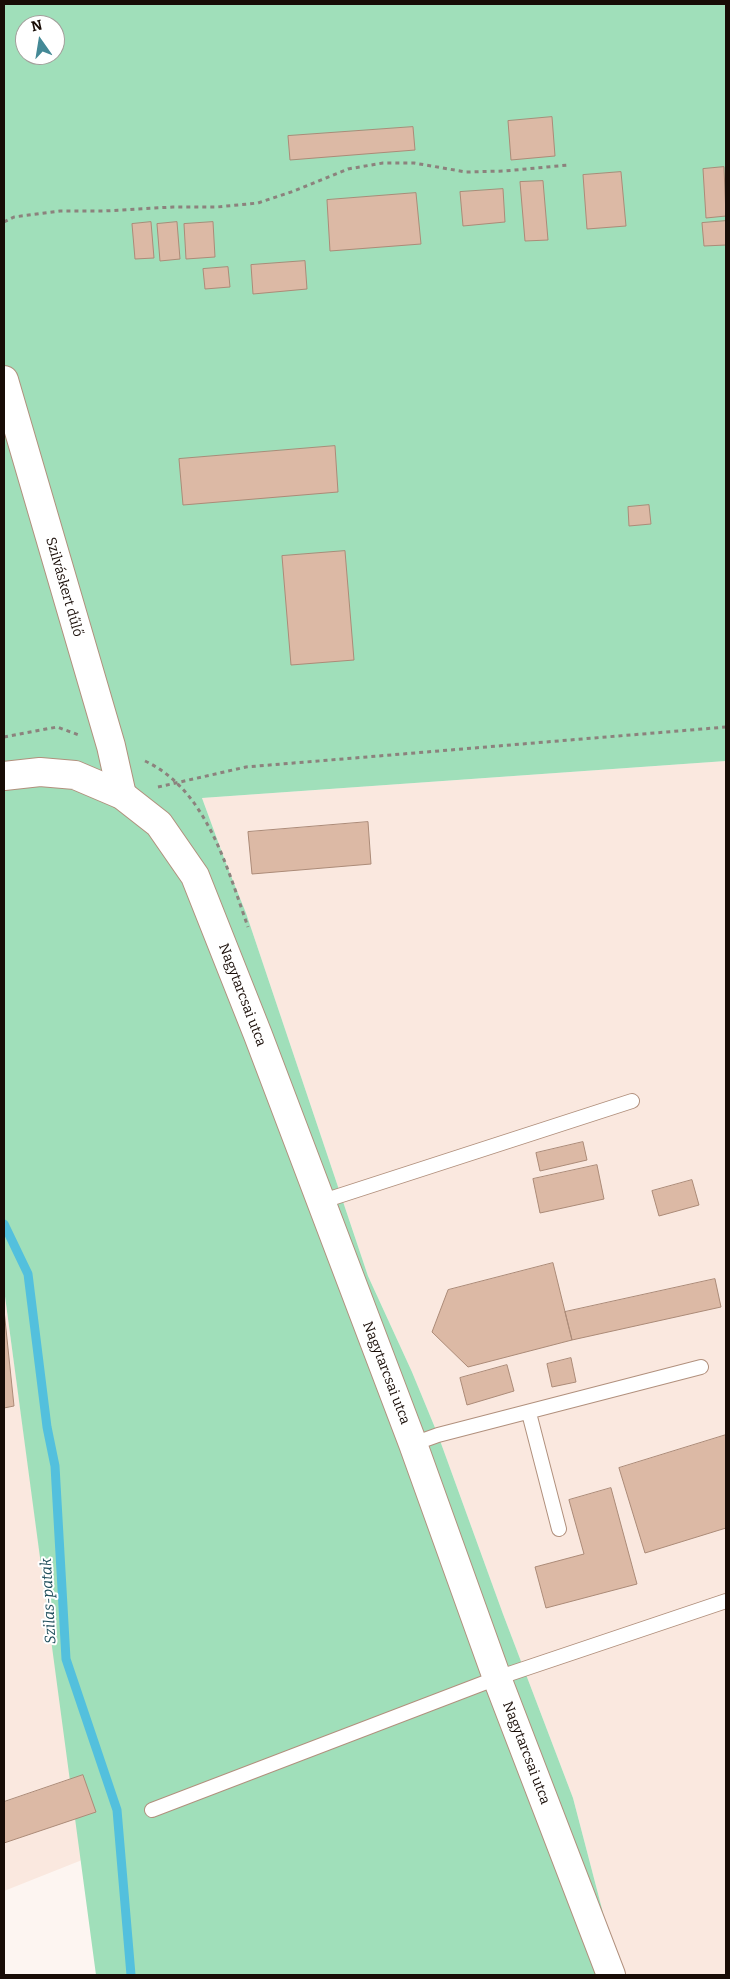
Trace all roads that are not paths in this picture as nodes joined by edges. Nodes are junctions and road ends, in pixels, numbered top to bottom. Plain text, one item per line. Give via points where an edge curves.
1 (4, 380) edge
2 (4, 776) edge
3 (122, 795) junction
4 (632, 1102) dead end
5 (320, 1202) junction
6 (701, 1367) dead end
7 (528, 1413) junction
8 (413, 1444) junction
9 (559, 1529) dead end
10 (726, 1600) edge
11 (497, 1678) junction
12 (152, 1810) dead end
13 (612, 1975) edge

1 - 3 main road, Szilváskert dűlő via 111,746
2 - 3 main road, Nagytarcsai utca via 40,772 75,775
3 - 5 main road, Nagytarcsai utca via 159,824 195,876
4 - 5 lane
5 - 8 main road, Nagytarcsai utca
6 - 7 lane
7 - 8 lane
7 - 9 lane
8 - 11 main road, Nagytarcsai utca
10 - 11 lane
11 - 12 lane
11 - 13 main road, Nagytarcsai utca

